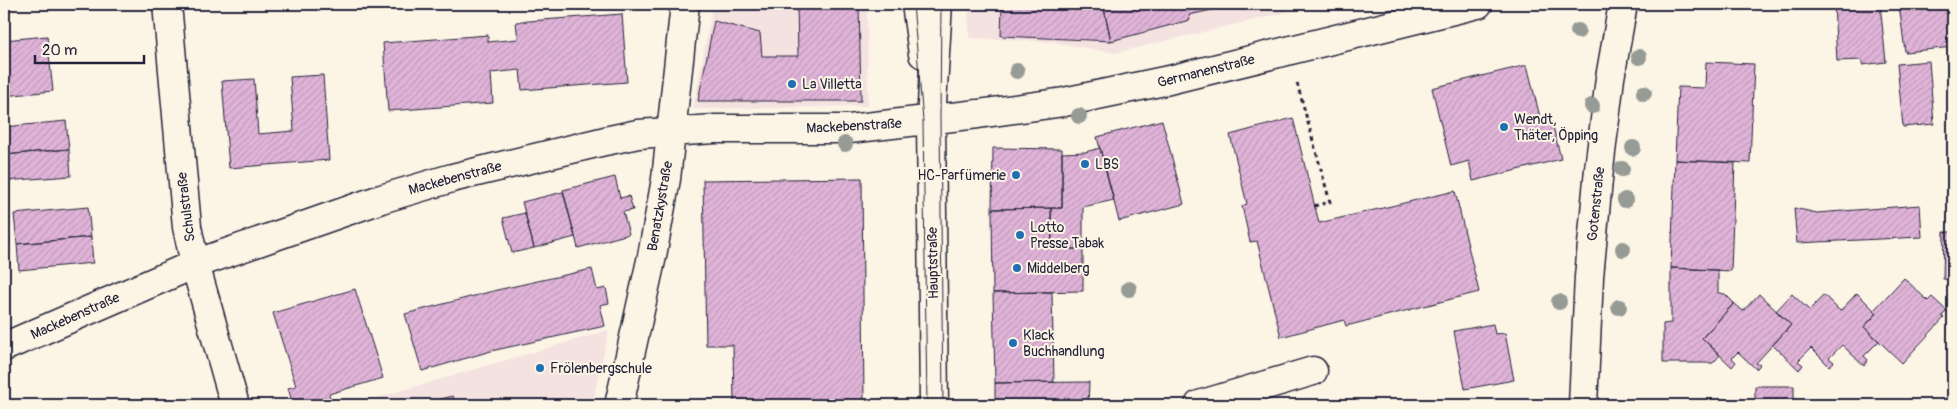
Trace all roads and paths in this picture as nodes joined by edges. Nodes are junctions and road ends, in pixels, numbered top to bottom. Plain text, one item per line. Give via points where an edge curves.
1 (166, 4) edge
2 (685, 4) edge
3 (916, 4) edge
4 (938, 4) edge
5 (1478, 4) edge
6 (1623, 4) edge
7 (1296, 80) dead end
8 (931, 120) junction
9 (670, 132) junction
10 (1314, 206) dead end
11 (194, 264) junction
12 (4, 347) edge
13 (1313, 371) dead end
14 (235, 405) edge
15 (619, 405) edge
16 (934, 405) edge
17 (1199, 405) edge
18 (1583, 405) edge

1 - 11 street, Schulstraße via 187,227
2 - 9 street, Benatzkystraße
3 - 8 street, Hauptstraße
4 - 8 street, Hauptstraße
5 - 8 street, Germanenstraße via 1110,93
6 - 18 street, Gotenstraße via 1599,169 1589,277
7 - 10 path via 1330,202
8 - 9 street, Mackebenstraße via 849,129
8 - 16 street, Hauptstraße
9 - 11 street, Mackebenstraße via 605,141 422,186
9 - 15 street, Benatzkystraße via 658,227
11 - 12 street, Mackebenstraße
11 - 14 street, Schulstraße
13 - 17 street

